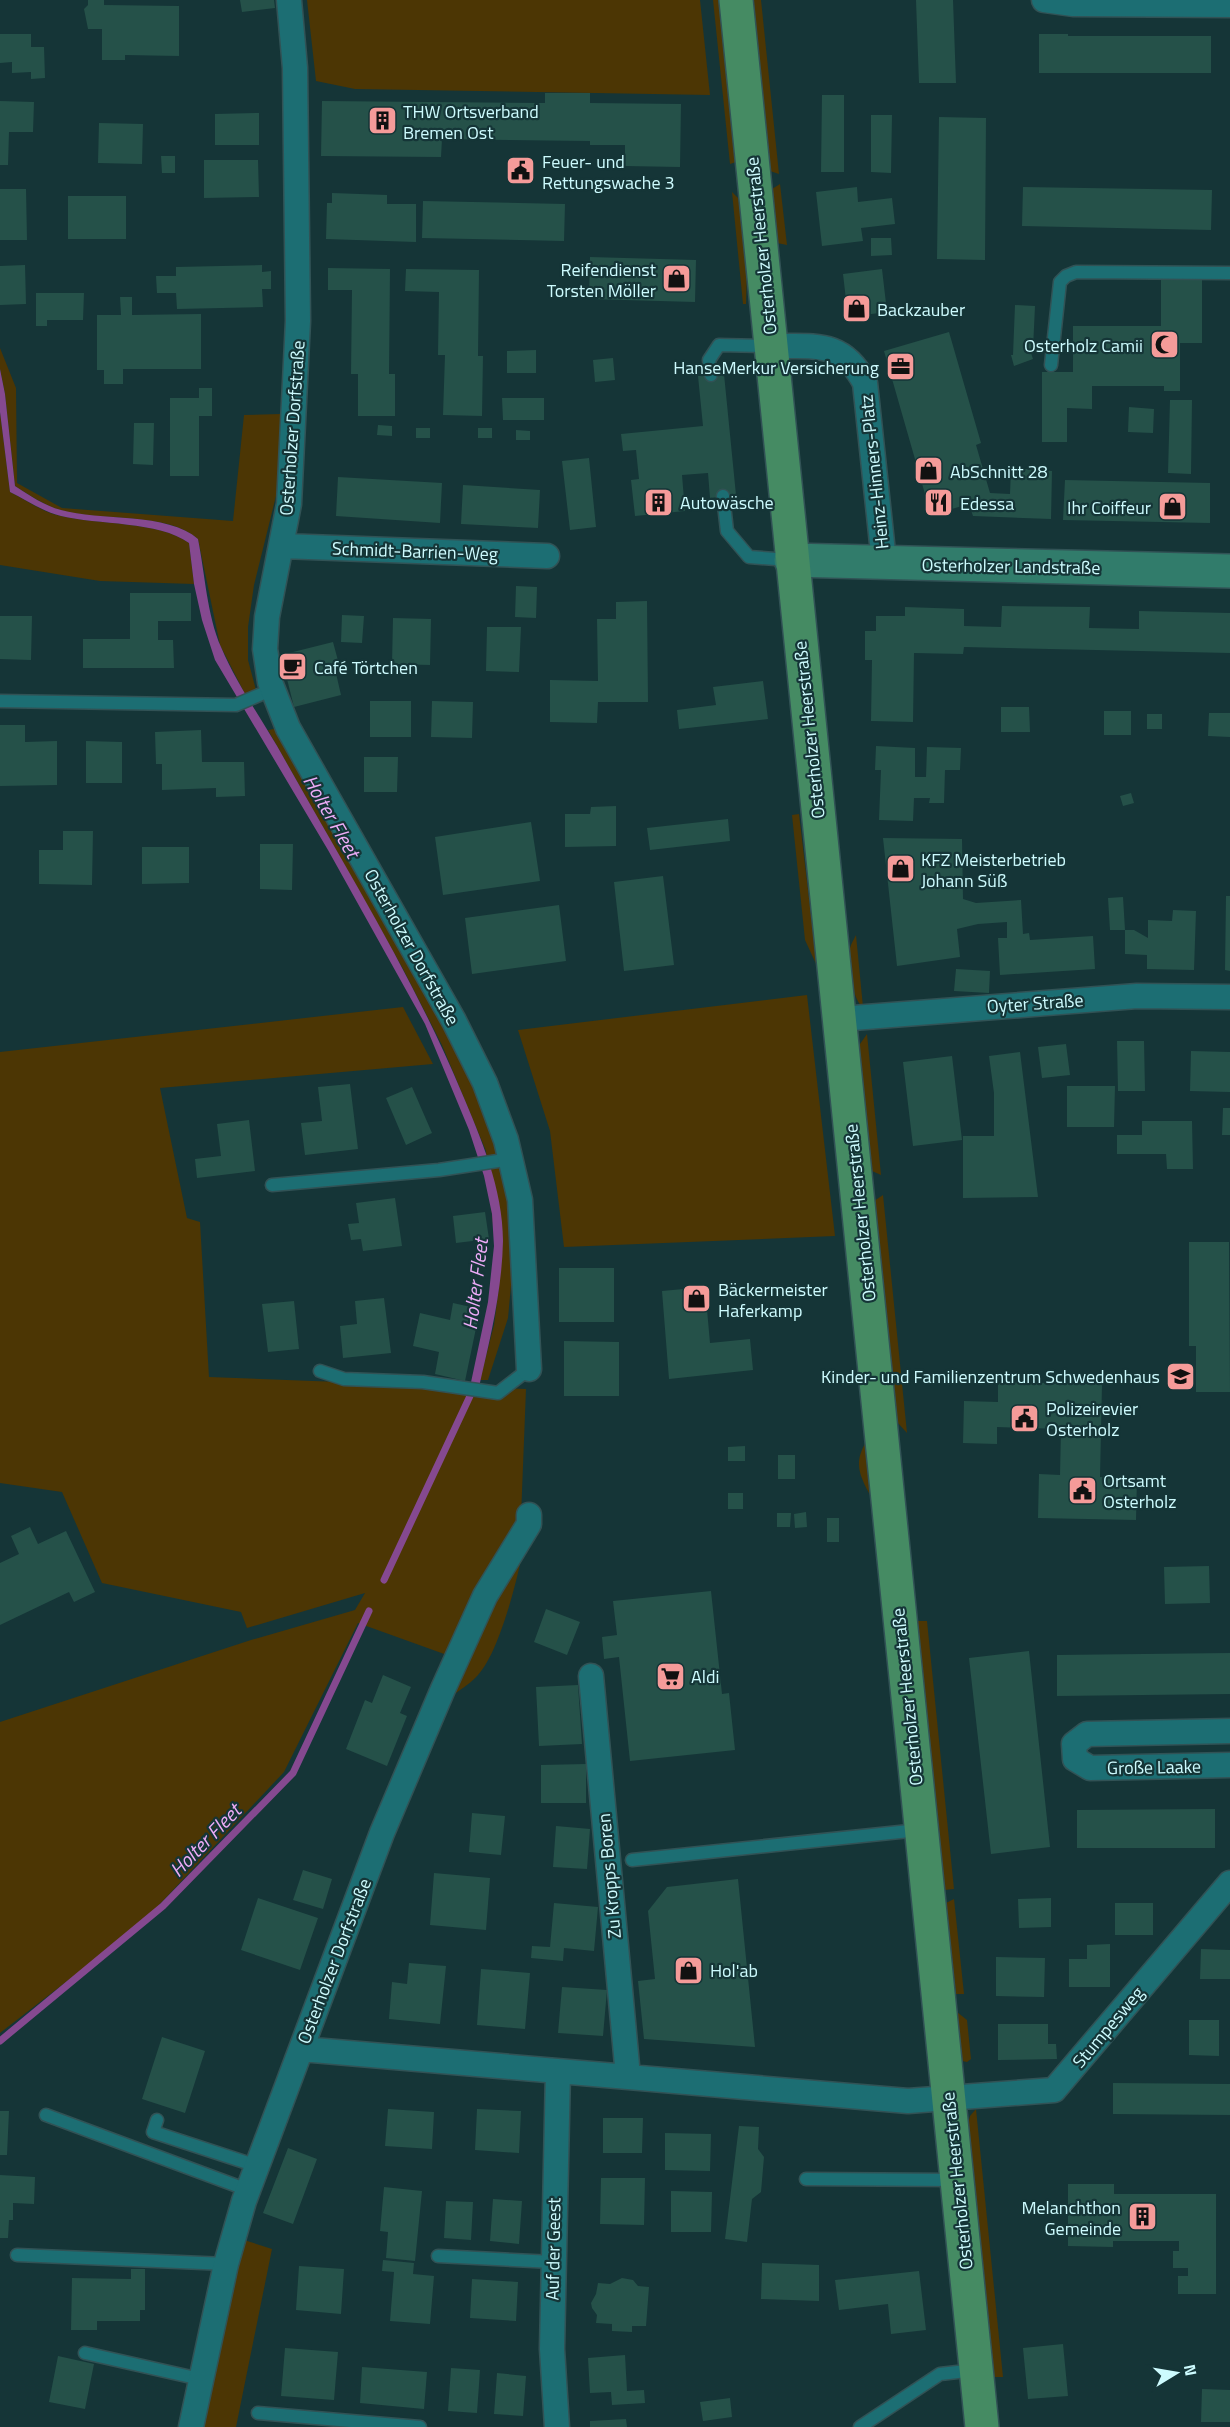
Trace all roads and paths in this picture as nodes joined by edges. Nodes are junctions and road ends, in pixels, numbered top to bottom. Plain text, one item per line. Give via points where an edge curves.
1 (289, 0) edge
2 (736, 0) edge
3 (1044, 0) edge
4 (1230, 5) edge
5 (1230, 273) edge
6 (771, 346) junction
7 (1051, 365) dead end
8 (711, 375) dead end
9 (723, 496) dead end
10 (282, 546) junction
11 (548, 556) dead end
12 (791, 560) junction
13 (884, 562) junction
14 (1230, 571) edge
15 (273, 689) junction
16 (0, 701) edge
17 (1230, 997) edge
18 (840, 1019) junction
19 (502, 1161) junction
20 (272, 1185) dead end
21 (529, 1369) joint
22 (320, 1371) dead end
23 (530, 1515) dead end
24 (591, 1676) dead end
25 (1230, 1731) edge
26 (1230, 1765) edge
27 (920, 1830) junction
28 (632, 1860) dead end
29 (1230, 1883) edge
30 (301, 2049) junction
31 (558, 2072) junction
32 (628, 2076) junction
33 (949, 2098) junction
34 (46, 2115) dead end
35 (157, 2120) dead end
36 (257, 2166) junction
37 (806, 2179) dead end
38 (957, 2180) junction
39 (248, 2190) junction
40 (17, 2255) dead end
41 (438, 2256) dead end
42 (553, 2262) junction
43 (226, 2264) junction
44 (85, 2353) dead end
45 (976, 2370) junction
46 (200, 2379) junction
47 (258, 2413) dead end
48 (191, 2427) edge
49 (420, 2427) edge
50 (556, 2427) edge
51 (860, 2427) edge
52 (982, 2427) edge

1 - 10 street, Osterholzer Dorfstraße via 295,68 298,321 290,504
2 - 6 main road, Osterholzer Heerstraße
3 - 4 street via 1073,4
5 - 7 lane via 1076,272 1066,276 1060,282
6 - 8 lane via 719,345 709,360
6 - 12 main road, Osterholzer Heerstraße
6 - 13 street, Heinz-Hinners-Platz via 835,350 859,371 865,382
9 - 12 lane via 727,531 748,557
10 - 11 street, Schmidt-Barrien-Weg
10 - 15 street, Osterholzer Dorfstraße via 267,617 265,649
12 - 13 main road, Osterholzer Landstraße
12 - 18 main road, Osterholzer Heerstraße
13 - 14 main road, Osterholzer Landstraße
15 - 16 lane via 227,705
15 - 19 street, Osterholzer Dorfstraße via 288,728 485,1083 506,1140
17 - 18 street, Oyter Straße via 1137,996
18 - 27 main road, Osterholzer Heerstraße
19 - 20 lane
19 - 21 street, Osterholzer Dorfstraße via 520,1200
21 - 22 lane via 498,1393 423,1382 344,1379
23 - 30 street, Osterholzer Dorfstraße via 529,1524 485,1596 443,1689 382,1833
24 - 32 street, Zu Kropps Boren
25 - 26 street, Große Laake via 1087,1734 1074,1744 1075,1759 1089,1768
27 - 28 lane
27 - 33 main road, Osterholzer Heerstraße
29 - 33 street, Stumpesweg via 1054,2090
30 - 31 street
30 - 36 street, Osterholzer Dorfstraße
31 - 32 street
31 - 42 street, Auf der Geest
32 - 33 street via 908,2101
33 - 38 main road, Osterholzer Heerstraße
34 - 39 lane
35 - 36 lane via 153,2132
36 - 39 street, Osterholzer Dorfstraße
37 - 38 lane
38 - 45 main road, Osterholzer Heerstraße
39 - 43 street, Osterholzer Dorfstraße
40 - 43 lane
41 - 42 lane
42 - 50 street, Auf der Geest
43 - 46 street, Osterholzer Dorfstraße
44 - 46 lane
45 - 51 lane via 940,2374
45 - 52 main road, Osterholzer Heerstraße
46 - 48 street, Osterholzer Dorfstraße
47 - 49 lane

